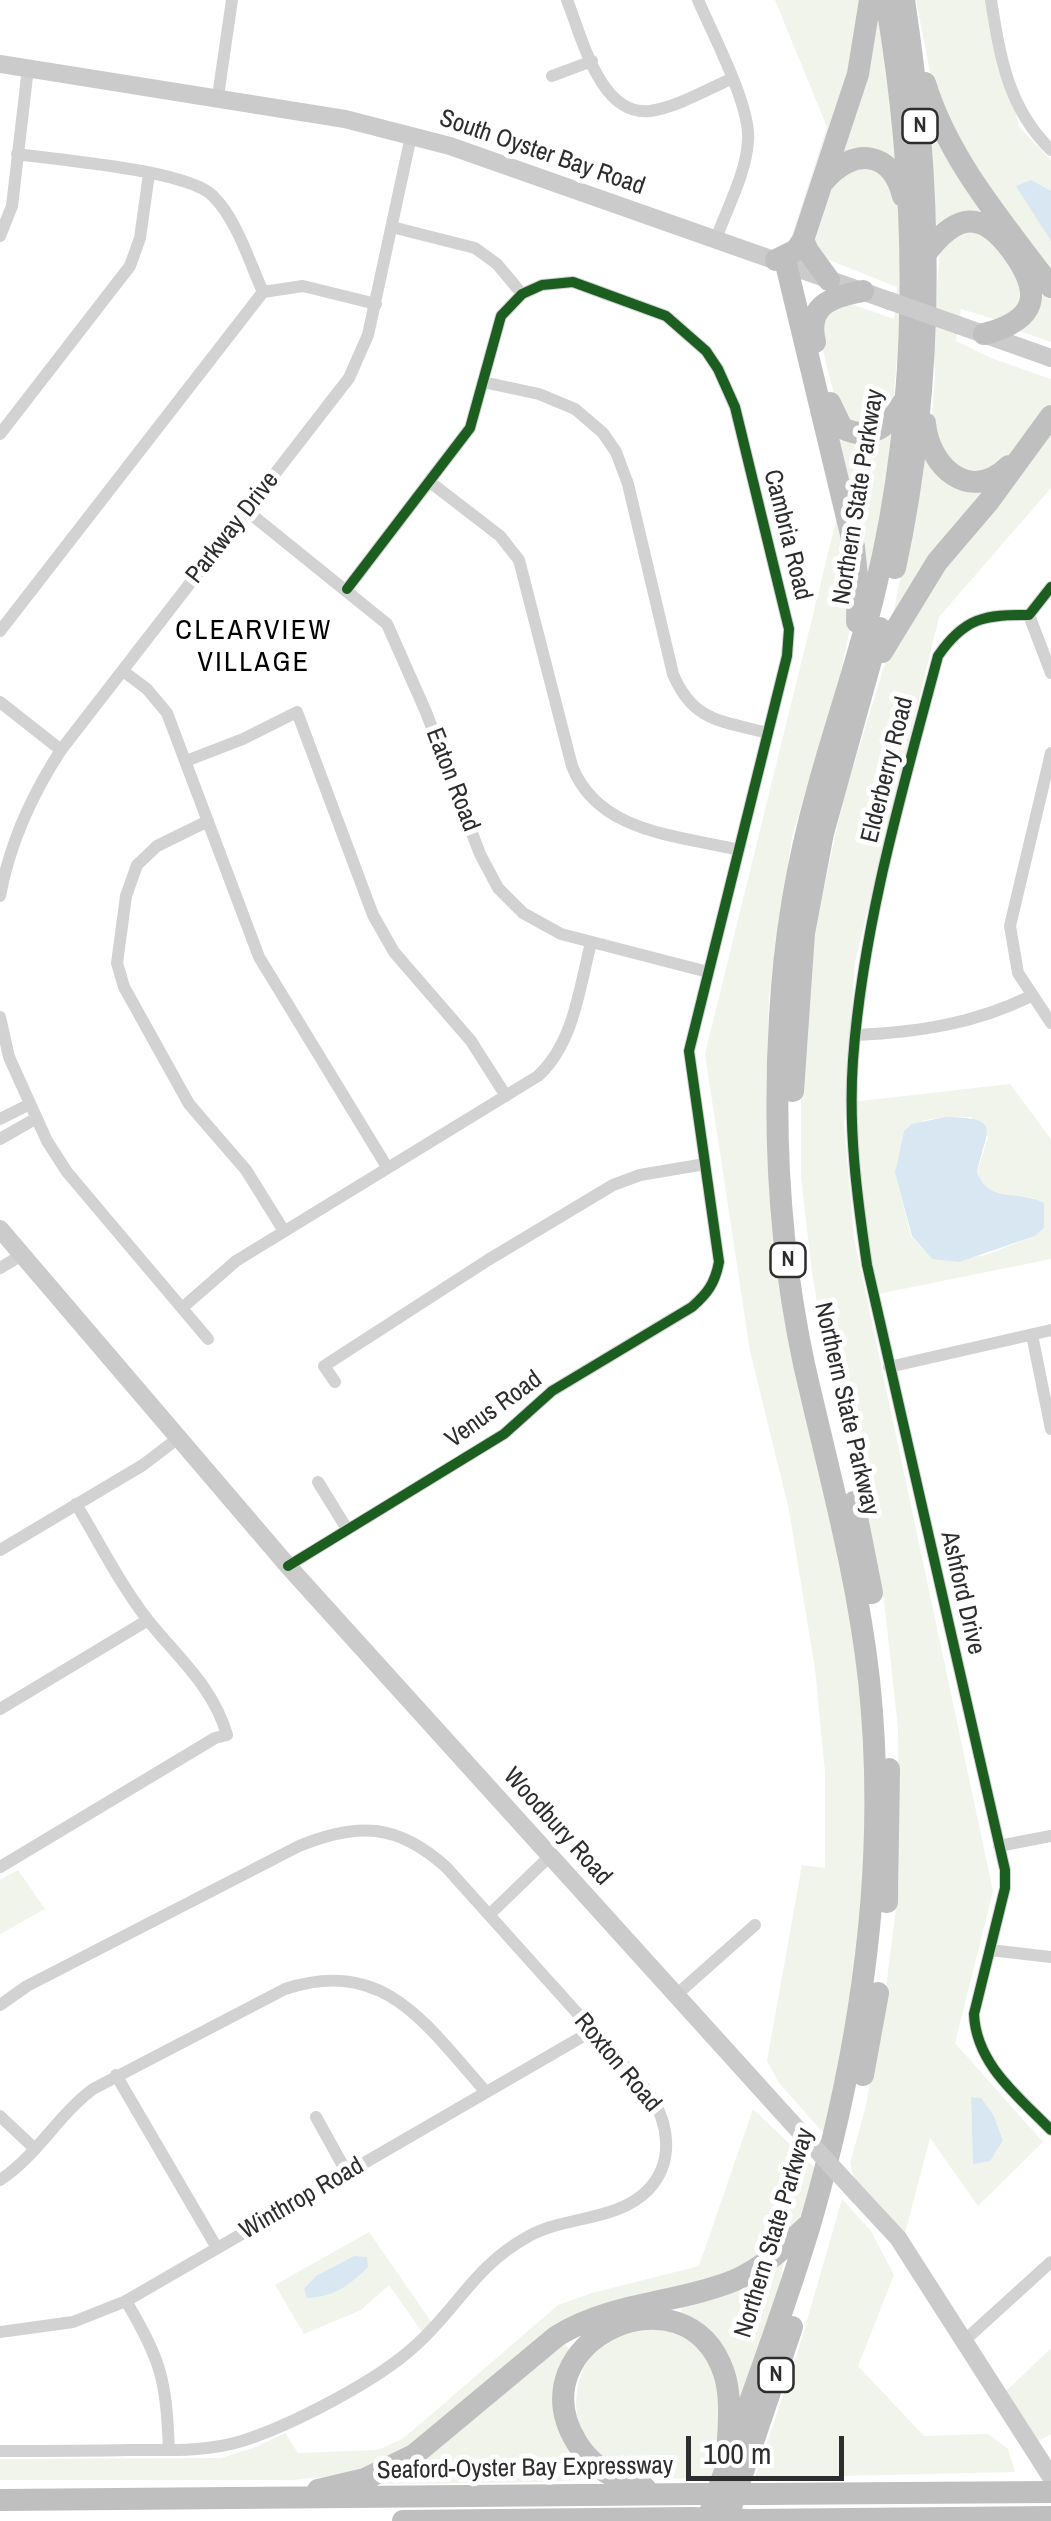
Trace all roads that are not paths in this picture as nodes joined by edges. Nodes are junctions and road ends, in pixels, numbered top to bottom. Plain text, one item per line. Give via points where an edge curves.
1 (232, 0) edge
2 (567, 0) edge
3 (698, 0) edge
4 (870, 0) edge
5 (886, 0) edge
6 (904, 0) edge
7 (991, 0) edge
8 (910, 41) junction
9 (592, 60) junction
10 (0, 64) edge
11 (28, 68) junction
12 (552, 76) dead end
13 (732, 80) junction
14 (218, 96) junction
15 (412, 136) junction
16 (1051, 150) edge
17 (17, 154) junction
18 (149, 174) junction
19 (822, 184) junction
20 (909, 222) junction
21 (392, 227) junction
22 (0, 236) edge
23 (716, 239) junction
24 (803, 240) junction
25 (927, 252) junction
26 (781, 262) junction
27 (829, 280) junction
28 (1051, 288) edge
29 (263, 292) junction
30 (863, 292) junction
31 (522, 294) junction
32 (376, 304) junction
33 (984, 334) junction
34 (1051, 358) edge
35 (924, 362) junction
36 (483, 382) junction
37 (904, 401) junction
38 (1051, 416) edge
39 (0, 434) edge
40 (1018, 457) junction
41 (430, 482) junction
42 (247, 511) junction
43 (1051, 587) edge
44 (347, 589) junction
45 (1028, 616) junction
46 (0, 631) edge
47 (123, 671) junction
48 (1051, 674) edge
49 (855, 691) junction
50 (0, 702) edge
51 (768, 733) junction
52 (61, 750) junction
53 (1051, 754) edge
54 (186, 761) junction
55 (208, 820) junction
56 (738, 850) junction
57 (3, 866) edge
58 (0, 896) edge
59 (591, 943) junction
60 (708, 972) junction
61 (1031, 996) junction
62 (0, 1017) edge
63 (1051, 1023) edge
64 (856, 1036) junction
65 (506, 1096) junction
66 (28, 1105) junction
67 (0, 1119) edge
68 (35, 1119) junction
69 (0, 1139) edge
70 (705, 1164) junction
71 (387, 1167) junction
72 (0, 1230) edge
73 (284, 1231) junction
74 (22, 1255) junction
75 (0, 1268) edge
76 (716, 1279) joint
77 (182, 1308) junction
78 (1051, 1330) edge
79 (1032, 1335) junction
80 (208, 1339) dead end
81 (890, 1367) junction
82 (334, 1382) dead end
83 (1051, 1429) edge
84 (177, 1439) junction
85 (318, 1482) dead end
86 (76, 1504) junction
87 (347, 1529) junction
88 (0, 1550) edge
89 (288, 1566) junction
90 (148, 1620) junction
91 (0, 1709) edge
92 (1051, 1836) edge
93 (999, 1846) junction
94 (550, 1856) junction
95 (0, 1866) edge
96 (489, 1915) junction
97 (754, 1925) dead end
98 (990, 1950) junction
99 (1051, 1957) edge
100 (675, 1996) junction
101 (0, 2004) edge
102 (592, 2031) junction
103 (116, 2076) junction
104 (486, 2092) junction
105 (0, 2116) edge
106 (316, 2117) dead end
107 (1051, 2130) edge
108 (34, 2148) junction
109 (347, 2173) junction
110 (0, 2180) edge
111 (810, 2224) junction
112 (217, 2248) junction
113 (1051, 2262) edge
114 (126, 2302) junction
115 (0, 2332) edge
116 (964, 2340) junction
117 (1049, 2434) edge
118 (1032, 2445) junction
119 (170, 2450) junction
120 (0, 2452) edge
121 (728, 2462) junction
122 (1051, 2480) edge
123 (1004, 2488) junction
124 (1051, 2492) edge
125 (698, 2494) junction
126 (297, 2498) junction
127 (0, 2500) edge
128 (1050, 2517) edge
129 (699, 2520) edge
130 (750, 2520) edge
131 (403, 2521) edge
132 (657, 2521) edge
133 (726, 2521) edge

1 - 14 street
2 - 9 street
3 - 13 street
4 - 19 highway via 858,74
5 - 20 highway, Northern State Parkway / N via 900,78
6 - 8 highway, Northern State Parkway / N
7 - 16 street via 1010,91
8 - 25 highway, Northern State Parkway / N
8 - 28 highway via 949,144
9 - 12 street
9 - 13 street via 608,94 641,111
10 - 11 main road, South Oyster Bay Road
11 - 14 main road, South Oyster Bay Road
11 - 17 street
13 - 23 street via 748,144
14 - 15 main road, South Oyster Bay Road
15 - 21 street, Parkway Drive
15 - 23 main road, South Oyster Bay Road
17 - 18 street
17 - 22 street via 12,206
18 - 29 street via 192,182 215,197
18 - 39 street via 130,266
19 - 20 highway via 841,163 876,160 898,182
19 - 24 highway
20 - 37 highway, Northern State Parkway / N
21 - 31 street via 476,248
21 - 32 street, Parkway Drive
23 - 26 main road, South Oyster Bay Road
24 - 26 highway
24 - 27 highway
25 - 33 highway via 950,228 972,220 995,230 1023,266 1032,290 1027,311 1019,321
25 - 35 highway, Northern State Parkway / N
26 - 27 main road, South Oyster Bay Road
26 - 49 highway via 857,569
27 - 30 main road, South Oyster Bay Road
29 - 32 street via 303,286
29 - 46 street
30 - 33 main road, South Oyster Bay Road, bridge
30 - 37 highway via 830,300 814,318 831,408 842,428 870,434 889,424
31 - 36 street via 498,321
31 - 51 street, Cambria Road via 572,282 642,305 688,332 718,369 734,407 790,629
32 - 42 street, Parkway Drive via 349,378
33 - 34 main road, South Oyster Bay Road
35 - 40 highway via 927,444 943,468 977,480 1002,472
35 - 49 highway, Northern State Parkway / N via 902,537
36 - 41 street via 470,428
36 - 51 street via 561,402 603,434 628,484 682,694 708,717
37 - 49 highway, Northern State Parkway / N
38 - 40 highway
40 - 49 highway via 906,608
41 - 44 street
41 - 56 street via 500,536 519,560 572,766 587,796 621,822
42 - 44 street, Eaton Road
42 - 47 street, Parkway Drive
43 - 45 street
44 - 59 street, Eaton Road via 395,636 498,888 545,928
45 - 48 street
45 - 64 street, Elderberry Road via 1000,614 969,623 938,656 870,930
47 - 52 street, Parkway Drive
47 - 54 street via 167,712
49 - 111 highway, Northern State Parkway / N via 804,843 784,966 777,1078 792,1294 853,1571 875,1778 866,1972
49 - 133 highway, Northern State Parkway / N via 804,933 792,1122 805,1283 866,1553 886,1704 891,1802 884,1948 872,2036 836,2184
50 - 52 street
51 - 56 street, Cambria Road
52 - 57 street, Parkway Drive
53 - 61 street via 1010,926 1018,973
54 - 55 street
54 - 65 street via 297,712 394,952 471,1041
55 - 71 street via 260,956
55 - 73 street via 156,846 136,865 118,963 124,987 189,1104 246,1170
56 - 60 street, Cambria Road
57 - 58 street, Parkway Drive
59 - 60 street, Eaton Road
59 - 65 street via 561,1050 538,1076
60 - 70 street, Cambria Road via 689,1051
61 - 63 street
61 - 64 street via 959,1024
62 - 66 street
64 - 81 street, Ashford Drive via 856,1185
65 - 71 street
66 - 67 street
66 - 68 street
68 - 69 street
68 - 77 street via 67,1172
70 - 76 street, Cambria Road via 720,1262
70 - 82 street via 613,1185 324,1366
71 - 73 street
72 - 74 main road, Woodbury Road
73 - 77 street
74 - 75 street
74 - 84 main road, Woodbury Road
76 - 87 street, Venus Road via 692,1306 552,1391 504,1434
77 - 80 street
78 - 79 street
79 - 81 street
79 - 83 street
81 - 93 street, Ashford Drive
84 - 86 street
84 - 89 main road, Woodbury Road
85 - 87 street
86 - 88 street
86 - 90 street
87 - 89 street, Venus Road
89 - 94 main road, Woodbury Road
90 - 91 street
90 - 95 street via 197,1674 227,1735
92 - 93 street
93 - 98 street, Ashford Drive via 1006,1884
94 - 96 street
94 - 100 main road, Woodbury Road
96 - 101 street, Roxton Road via 446,1866 412,1841 377,1830 330,1833
96 - 102 street, Roxton Road
97 - 100 street
98 - 99 street
98 - 107 street, Ashford Drive via 974,2014 982,2051
100 - 116 main road, Woodbury Road, bridge via 898,2238
102 - 104 street, Winthrop Road
102 - 119 street, Roxton Road via 649,2093 664,2121 665,2155 649,2190 620,2209 549,2227 504,2251 416,2346 365,2382 242,2440
103 - 104 street via 285,1989 338,1979 376,1986 405,2004
103 - 108 street via 82,2097
103 - 112 street
104 - 109 street, Winthrop Road
105 - 108 street
106 - 109 street
108 - 110 street
109 - 112 street, Winthrop Road
111 - 121 highway, Northern State Parkway / N
111 - 126 highway via 736,2280 576,2324 414,2455 365,2479
112 - 114 street, Winthrop Road
113 - 116 street
114 - 115 street, Winthrop Road via 73,2322
114 - 119 street via 163,2373
116 - 118 main road, Woodbury Road
117 - 118 main road
118 - 122 main road, Woodbury Road
119 - 120 street, Roxton Road
121 - 125 highway via 725,2374 699,2337 662,2319 634,2319 608,2328 580,2351 565,2396 569,2429 582,2451 639,2488
121 - 129 highway, Northern State Parkway / N
122 - 123 highway
123 - 124 highway
123 - 125 highway, Seaford-Oyster Bay Expressway, bridge
125 - 126 highway, Seaford-Oyster Bay Expressway
126 - 127 highway, Seaford-Oyster Bay Expressway
128 - 130 highway, Seaford-Oyster Bay Expressway
129 - 130 highway, Seaford-Oyster Bay Expressway, bridge
129 - 131 highway, Seaford-Oyster Bay Expressway
129 - 132 highway

